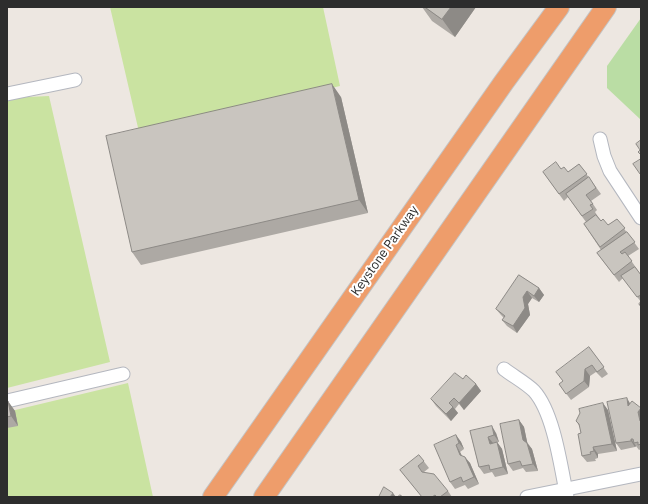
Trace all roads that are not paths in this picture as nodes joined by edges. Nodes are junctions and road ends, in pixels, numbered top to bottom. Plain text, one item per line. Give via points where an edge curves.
1 (549, 7) edge
2 (559, 7) edge
3 (606, 7) edge
4 (75, 80) dead end
5 (504, 82) junction
6 (7, 94) edge
7 (600, 139) dead end
8 (641, 218) edge
9 (378, 333) junction
10 (504, 370) dead end
11 (123, 374) dead end
12 (7, 401) edge
13 (641, 474) edge
14 (566, 493) edge
15 (212, 497) edge
16 (264, 497) edge
17 (274, 497) edge
18 (527, 497) edge

1 - 5 highway
2 - 5 highway, Keystone Parkway
3 - 9 highway
4 - 6 street
5 - 15 highway, Keystone Parkway
7 - 8 street via 610,171
9 - 16 highway
9 - 17 highway
10 - 14 street via 534,391 542,403 553,431
11 - 12 street
13 - 14 street
14 - 18 street

